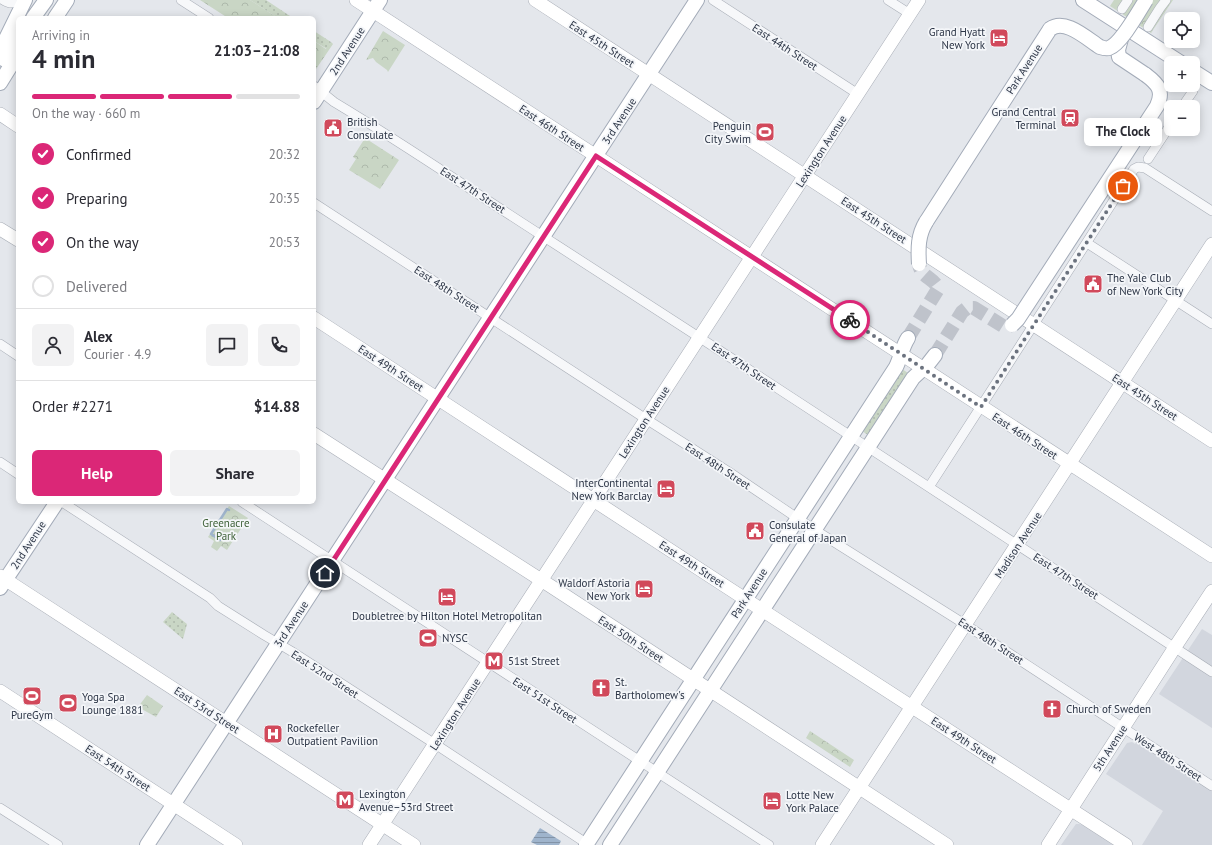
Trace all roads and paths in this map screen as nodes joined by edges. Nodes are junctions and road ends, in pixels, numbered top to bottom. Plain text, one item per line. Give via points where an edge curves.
1 (3, 0) edge
2 (17, 0) edge
3 (26, 0) edge
4 (46, 0) edge
5 (54, 0) edge
6 (67, 0) edge
7 (181, 0) edge
8 (356, 0) edge
9 (535, 0) edge
10 (697, 0) edge
11 (713, 0) edge
12 (888, 0) edge
13 (919, 0) edge
14 (1083, 0) edge
15 (1128, 0) edge
16 (1146, 0) edge
17 (1166, 0) edge
18 (376, 6) edge
19 (1122, 10) dead end
20 (910, 14) junction
21 (18, 16) edge
22 (34, 16) edge
23 (43, 16) edge
24 (57, 16) edge
25 (206, 16) edge
26 (16, 20) edge
27 (1148, 27) dead end
28 (1121, 39) junction
29 (16, 43) edge
30 (0, 51) edge
31 (1170, 56) edge
32 (16, 57) edge
33 (16, 67) edge
34 (0, 68) edge
35 (649, 75) junction
36 (1200, 75) edge
37 (0, 83) edge
38 (1212, 83) edge
39 (0, 92) edge
40 (316, 93) edge
41 (858, 94) junction
42 (0, 114) edge
43 (16, 125) edge
44 (1164, 135) edge
45 (596, 156) junction
46 (1148, 159) dead end
47 (805, 175) junction
48 (316, 203) edge
49 (1212, 211) edge
50 (0, 229) edge
51 (543, 236) junction
52 (16, 239) edge
53 (1087, 243) junction
54 (1212, 244) edge
55 (752, 257) junction
56 (919, 264) tunnel mouth
57 (1176, 300) junction
58 (491, 317) junction
59 (316, 319) edge
60 (1212, 324) edge
61 (1012, 325) dead end
62 (1034, 325) junction
63 (700, 337) junction
64 (908, 338) tunnel mouth
65 (0, 344) edge
66 (901, 354) junction
67 (16, 355) edge
68 (935, 355) tunnel mouth
69 (923, 368) junction
70 (1122, 383) junction
71 (438, 398) junction
72 (981, 407) junction
73 (646, 419) junction
74 (316, 435) edge
75 (851, 437) junction
76 (1212, 441) edge
77 (868, 448) junction
78 (0, 462) edge
79 (1069, 464) junction
80 (16, 473) edge
81 (385, 480) junction
82 (929, 487) junction
83 (594, 500) junction
84 (56, 504) edge
85 (65, 504) edge
86 (245, 504) edge
87 (798, 518) junction
88 (815, 530) junction
89 (1018, 545) junction
90 (1212, 556) edge
91 (332, 561) junction
92 (2, 581) edge
93 (541, 581) junction
94 (1212, 591) edge
95 (745, 599) junction
96 (762, 610) junction
97 (966, 625) junction
98 (278, 644) junction
99 (1175, 647) junction
100 (488, 663) junction
101 (1212, 672) edge
102 (693, 679) junction
103 (0, 691) edge
104 (710, 691) junction
105 (912, 707) junction
106 (227, 723) junction
107 (1123, 728) junction
108 (435, 744) junction
109 (640, 761) junction
110 (657, 773) junction
111 (1212, 786) edge
112 (860, 788) junction
113 (174, 805) junction
114 (0, 808) edge
115 (1071, 809) junction
116 (383, 825) junction
117 (587, 844) edge
118 (58, 845) edge
119 (147, 845) edge
120 (236, 845) edge
121 (369, 845) edge
122 (414, 845) edge
123 (610, 845) edge
124 (769, 845) edge
125 (822, 845) edge
126 (947, 845) edge
127 (1048, 845) edge
128 (1126, 845) edge

1 - 2 street via 10,4
3 - 21 main road
4 - 22 main road
5 - 23 main road
6 - 24 main road
7 - 25 street
8 - 18 main road, East 46th Street
9 - 35 main road, East 45th Street
10 - 35 main road, 3rd Avenue
11 - 41 street, East 44th Street
12 - 20 street
13 - 20 main road, Lexington Avenue
14 - 31 main road
15 - 19 street
16 - 28 main road, Park Avenue, bridge
17 - 27 street
18 - 40 main road, 2nd Avenue
18 - 45 main road, East 46th Street
20 - 41 main road, Lexington Avenue
26 - 30 main road
28 - 56 main road, Park Avenue, bridge via 1112,47 1105,49 1067,26 1050,29 922,227
28 - 61 main road, bridge via 1119,57 1154,81 1159,88 1160,100
29 - 34 main road
32 - 37 main road
33 - 39 main road
35 - 45 main road, 3rd Avenue
35 - 47 main road, East 45th Street
36 - 38 main road
40 - 51 street, East 47th Street via 457,179
41 - 47 main road, Lexington Avenue
42 - 43 main road
44 - 46 street
45 - 51 main road, 3rd Avenue
45 - 55 main road, East 46th Street
47 - 55 main road, Lexington Avenue
47 - 62 main road, East 45th Street
48 - 58 street, East 48th Street
49 - 53 street via 1145,168 1138,167 1134,169
50 - 52 main road
51 - 58 main road, 3rd Avenue
51 - 63 street, East 47th Street
53 - 57 street
53 - 62 street
54 - 57 main road, Madison Avenue
55 - 63 main road, Lexington Avenue
55 - 66 main road, East 46th Street
57 - 60 street
57 - 70 main road, Madison Avenue
58 - 71 main road, 3rd Avenue
58 - 73 street, East 48th Street
59 - 71 main road, East 49th Street
62 - 70 main road, East 45th Street
62 - 72 street
63 - 73 main road, Lexington Avenue
63 - 75 street, East 47th Street
64 - 66 main road, Park Avenue
65 - 67 street
66 - 69 main road, East 46th Street
66 - 75 main road, Park Avenue via 896,367
68 - 69 main road, Park Avenue
69 - 72 main road, East 46th Street
69 - 77 main road, Park Avenue via 913,378
70 - 76 main road, East 45th Street
70 - 79 main road, Madison Avenue
71 - 81 main road, 3rd Avenue
71 - 83 main road, East 49th Street
72 - 79 main road, East 46th Street
72 - 82 street
73 - 83 main road, Lexington Avenue
73 - 87 street, East 48th Street
74 - 81 main road, East 50th Street
75 - 77 street, East 47th Street
75 - 87 main road, Park Avenue
77 - 82 street, East 47th Street
77 - 88 main road, Park Avenue
78 - 80 street
79 - 89 main road, Madison Avenue
79 - 90 main road, East 46th Street
81 - 91 main road, 3rd Avenue
81 - 93 main road, East 50th Street
82 - 89 street, East 47th Street
83 - 93 main road, Lexington Avenue
83 - 95 main road, East 49th Street
84 - 92 main road, 2nd Avenue
85 - 98 street, East 52nd Street
86 - 91 street, East 51st Street
87 - 88 street, East 48th Street
87 - 95 main road, Park Avenue
88 - 96 main road, Park Avenue
88 - 97 street, East 48th Street
89 - 97 main road, Madison Avenue
89 - 99 street, East 47th Street
91 - 98 main road, 3rd Avenue
91 - 100 street, East 51st Street
92 - 106 main road, East 53rd Street
93 - 100 main road, Lexington Avenue
93 - 102 main road, East 50th Street
94 - 99 main road, 5th Avenue
95 - 96 main road, East 49th Street
95 - 102 main road, Park Avenue
96 - 104 main road, Park Avenue
96 - 105 main road, East 49th Street
97 - 105 main road, Madison Avenue
97 - 107 street, East 48th Street
98 - 106 main road, 3rd Avenue
98 - 108 street, East 52nd Street
99 - 101 street, East 47th Street
99 - 107 main road, 5th Avenue
100 - 108 main road, Lexington Avenue
100 - 109 street, East 51st Street
102 - 104 main road, East 50th Street
102 - 109 main road, Park Avenue
103 - 113 main road, East 54th Street
104 - 110 main road, Park Avenue
104 - 112 main road, East 50th Street
105 - 112 main road, Madison Avenue
105 - 115 main road, East 49th Street
106 - 113 main road, 3rd Avenue
106 - 116 main road, East 53rd Street
107 - 111 street, West 48th Street
107 - 115 main road, 5th Avenue
108 - 116 main road, Lexington Avenue
108 - 117 street, East 52nd Street
109 - 110 street, East 51st Street
109 - 117 main road, Park Avenue
110 - 123 main road, Park Avenue
110 - 124 street, East 51st Street
112 - 125 main road, Madison Avenue
112 - 126 main road, East 50th Street
113 - 119 main road, 3rd Avenue
113 - 120 main road, East 54th Street
114 - 118 street
115 - 127 main road, 5th Avenue
115 - 128 main road, East 49th Street
116 - 121 main road, Lexington Avenue
116 - 122 main road, East 53rd Street

